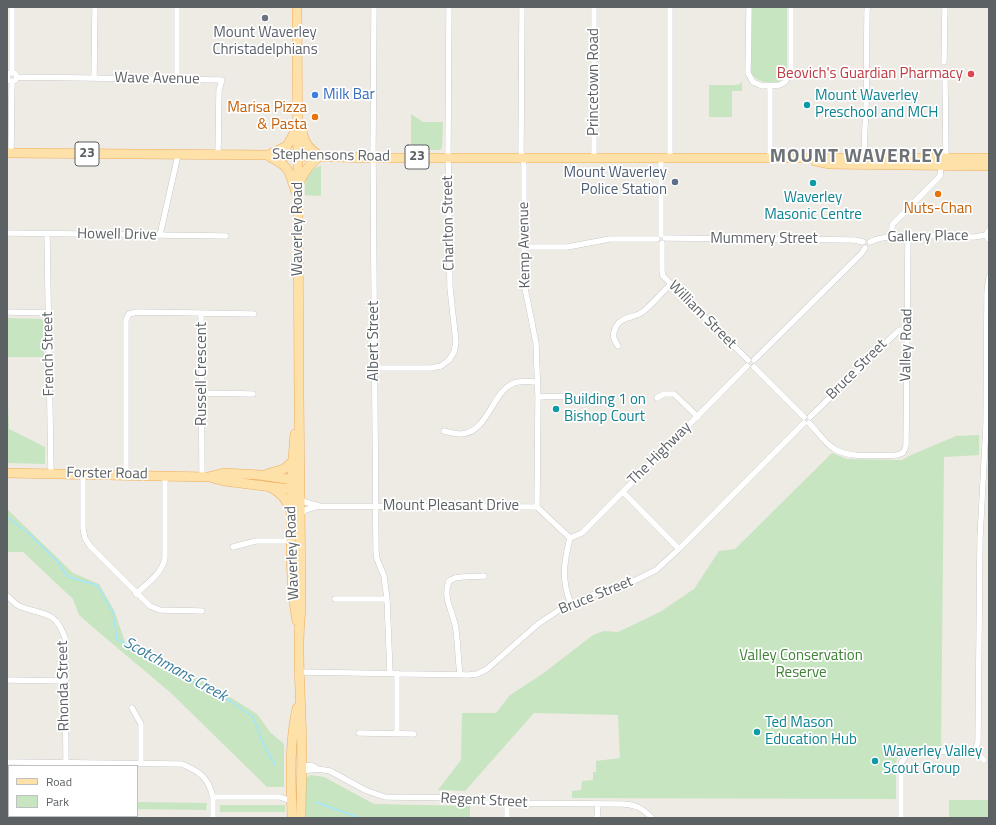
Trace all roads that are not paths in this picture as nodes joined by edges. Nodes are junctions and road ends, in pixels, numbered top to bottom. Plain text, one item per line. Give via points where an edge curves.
1 (12, 7) edge
2 (95, 7) edge
3 (177, 7) edge
4 (297, 7) edge
5 (374, 7) edge
6 (449, 7) edge
7 (522, 7) edge
8 (594, 7) edge
9 (670, 7) edge
10 (749, 7) edge
11 (791, 7) edge
12 (868, 7) edge
13 (945, 7) edge
14 (944, 62) dead end
15 (11, 77) edge
16 (94, 78) junction
17 (177, 79) junction
18 (945, 79) dead end
19 (770, 86) junction
20 (298, 113) junction
21 (298, 127) junction
22 (9, 153) edge
23 (178, 155) junction
24 (218, 155) junction
25 (267, 155) junction
26 (298, 156) junction
27 (320, 156) junction
28 (448, 157) junction
29 (594, 157) junction
30 (666, 157) junction
31 (770, 157) junction
32 (374, 158) junction
33 (521, 158) junction
34 (989, 158) edge
35 (864, 161) junction
36 (943, 162) junction
37 (989, 166) edge
38 (299, 183) junction
39 (299, 201) junction
40 (7, 233) edge
41 (47, 234) junction
42 (160, 235) junction
43 (988, 235) edge
44 (226, 236) dead end
45 (908, 236) junction
46 (892, 237) junction
47 (661, 239) junction
48 (870, 242) joint
49 (864, 245) junction
50 (524, 247) junction
51 (989, 277) edge
52 (671, 284) junction
53 (7, 312) edge
54 (49, 312) junction
55 (202, 313) junction
56 (254, 314) dead end
57 (908, 328) junction
58 (618, 346) dead end
59 (751, 363) junction
60 (374, 368) junction
61 (537, 382) junction
62 (202, 393) junction
63 (254, 394) dead end
64 (538, 397) junction
65 (657, 398) dead end
66 (299, 402) junction
67 (599, 404) dead end
68 (698, 417) junction
69 (807, 420) junction
70 (444, 431) dead end
71 (987, 431) edge
72 (903, 452) joint
73 (292, 461) junction
74 (7, 473) edge
75 (51, 474) junction
76 (83, 474) junction
77 (126, 475) junction
78 (165, 475) junction
79 (260, 475) junction
80 (205, 477) junction
81 (267, 486) junction
82 (297, 488) junction
83 (623, 492) junction
84 (319, 506) junction
85 (376, 506) junction
86 (537, 506) junction
87 (296, 514) junction
88 (570, 538) junction
89 (296, 541) junction
90 (233, 547) dead end
91 (679, 549) junction
92 (484, 576) dead end
93 (136, 594) junction
94 (7, 596) edge
95 (335, 599) dead end
96 (388, 599) junction
97 (571, 604) junction
98 (202, 611) dead end
99 (300, 672) junction
100 (390, 673) junction
101 (397, 674) junction
102 (460, 674) junction
103 (7, 680) edge
104 (64, 681) junction
105 (132, 708) dead end
106 (359, 733) dead end
107 (397, 734) junction
108 (414, 734) dead end
109 (975, 751) junction
110 (984, 760) dead end
111 (7, 762) edge
112 (66, 762) junction
113 (141, 763) junction
114 (296, 769) junction
115 (213, 797) junction
116 (291, 797) junction
117 (508, 803) junction
118 (598, 804) junction
119 (213, 818) edge
120 (292, 818) edge
121 (301, 818) edge
122 (507, 818) edge
123 (598, 818) edge
124 (652, 818) edge
125 (901, 818) edge

1 - 15 street
2 - 16 street
3 - 17 street
4 - 20 main road, Waverley Road
5 - 32 street, Albert Street
6 - 28 street, Charlton Street
7 - 33 street, Kemp Avenue
8 - 29 street, Princetown Road
9 - 30 street, William Street
10 - 19 street via 748,73 753,82
11 - 19 street via 791,69 785,82
12 - 35 street
13 - 14 street
15 - 16 street, Wave Avenue
15 - 22 street
16 - 17 street, Wave Avenue
17 - 24 street, Wave Avenue via 222,80 219,90
18 - 36 street
19 - 31 street
20 - 21 main road, Waverley Road
20 - 27 main road via 303,138 312,151
21 - 25 main road via 286,146
21 - 26 main road, Waverley Road
22 - 23 main road, Stephensons Road / 23
23 - 24 main road, Stephensons Road / 23
23 - 42 street
24 - 25 main road, Stephensons Road / 23
25 - 26 main road, Stephensons Road / 23
25 - 39 main road via 286,166
26 - 27 main road, Stephensons Road / 23
26 - 38 main road, Waverley Road
27 - 32 main road, Stephensons Road / 23
27 - 38 main road via 311,162
28 - 32 main road, Stephensons Road / 23
28 - 33 main road, Stephensons Road / 23
28 - 60 street, Charlton Street via 450,288 456,342 454,352 440,366 431,368
29 - 30 main road, Stephensons Road / 23
29 - 33 main road, Stephensons Road / 23
30 - 31 main road, Stephensons Road / 23
30 - 47 street, William Street
31 - 35 main road, Stephensons Road / 23
32 - 60 street, Albert Street
33 - 50 street, Kemp Avenue via 524,165
34 - 36 main road, Stephensons Road / 23
35 - 36 main road, Stephensons Road / 23
36 - 37 main road, Stephensons Road / 23
36 - 46 street via 940,176 892,225
38 - 39 main road, Waverley Road
39 - 66 main road, Waverley Road
40 - 41 street, Howell Drive
41 - 42 street, Howell Drive
41 - 54 street, French Street
42 - 44 street, Howell Drive
43 - 45 street, Gallery Place
45 - 46 street, Gallery Place
45 - 57 street, Valley Road
46 - 48 street, Gallery Place via 877,238
47 - 49 street, Mummery Street via 854,240
47 - 50 street, Mummery Street via 610,239 567,247
47 - 52 street, William Street via 663,276
48 - 49 street, The Highway via 870,246
49 - 59 street, The Highway via 861,254
50 - 61 street, Kemp Avenue via 524,283 536,343
51 - 71 street
52 - 58 street via 640,313 621,320 613,334
52 - 59 street, William Street
53 - 54 street
54 - 75 street, French Street
55 - 56 street
55 - 62 street, Russell Crescent
55 - 77 street, Russell Crescent via 137,312 129,314 126,320
57 - 69 street, Bruce Street via 898,331
57 - 72 street, Valley Road via 906,446
59 - 68 street, The Highway
59 - 69 street, William Street
60 - 85 street, Albert Street
61 - 64 street, Kemp Avenue
61 - 70 street via 514,383 506,388 486,417 474,429 460,434
62 - 63 street
62 - 80 street, Russell Crescent
64 - 67 street via 569,396
64 - 86 street, Kemp Avenue
65 - 68 street via 664,394 674,394
66 - 73 main road, Waverley Road
66 - 82 main road, Waverley Road
68 - 83 street, The Highway
69 - 72 street, William Street via 832,448 848,455 897,455
69 - 91 street, Bruce Street
71 - 109 street via 980,538 978,742
73 - 79 main road via 284,469
73 - 82 main road, Waverley Road
74 - 75 main road, Forster Road
75 - 76 main road, Forster Road
76 - 77 main road, Forster Road
76 - 93 street via 85,538
77 - 78 main road, Forster Road
78 - 80 main road, Forster Road
78 - 93 street via 165,558 163,566
79 - 80 main road, Forster Road via 224,473
79 - 82 main road, Forster Road
80 - 81 main road, Forster Road
81 - 82 main road, Forster Road
81 - 87 main road via 282,495
82 - 84 street, Mount Pleasant Drive via 305,502
82 - 87 main road, Waverley Road
82 - 87 main road, Waverley Road
83 - 88 street, The Highway via 582,533
83 - 91 street
84 - 85 street, Mount Pleasant Drive
84 - 87 street, Mount Pleasant Drive
85 - 86 street, Mount Pleasant Drive
85 - 96 street, Albert Street via 377,559 384,576
86 - 88 street, Mount Pleasant Drive
87 - 89 main road, Waverley Road
88 - 97 street via 564,562 564,577
89 - 90 street via 256,541
89 - 99 main road, Waverley Road via 301,608
91 - 97 street, Bruce Street via 649,574
92 - 102 street via 455,578 449,581 446,590 456,628
93 - 98 street via 150,606 160,610
94 - 104 street, Rhonda Street via 18,605 54,618 61,627 65,638
95 - 96 street
96 - 100 street, Albert Street
97 - 102 street, Bruce Street via 538,624 486,670 477,674
99 - 100 street, Bruce Street
99 - 114 main road, Waverley Road via 299,699 294,721
100 - 101 street, Bruce Street
101 - 102 street, Bruce Street
101 - 107 street
103 - 104 street
104 - 112 street, Rhonda Street
105 - 113 street via 141,724
106 - 107 street
107 - 108 street
109 - 110 street
109 - 125 street via 907,754 901,763
111 - 112 street
112 - 113 street
113 - 115 street via 182,764 197,771 207,780
114 - 116 main road, Waverley Road
114 - 117 street, Regent Street via 313,766 330,771 367,791 385,797 464,798 485,803
114 - 121 main road, Waverley Road
115 - 116 street
115 - 119 street
116 - 120 main road, Waverley Road
117 - 118 street, Regent Street
117 - 122 street
118 - 123 street
118 - 124 street, Regent Street via 633,805 642,808

